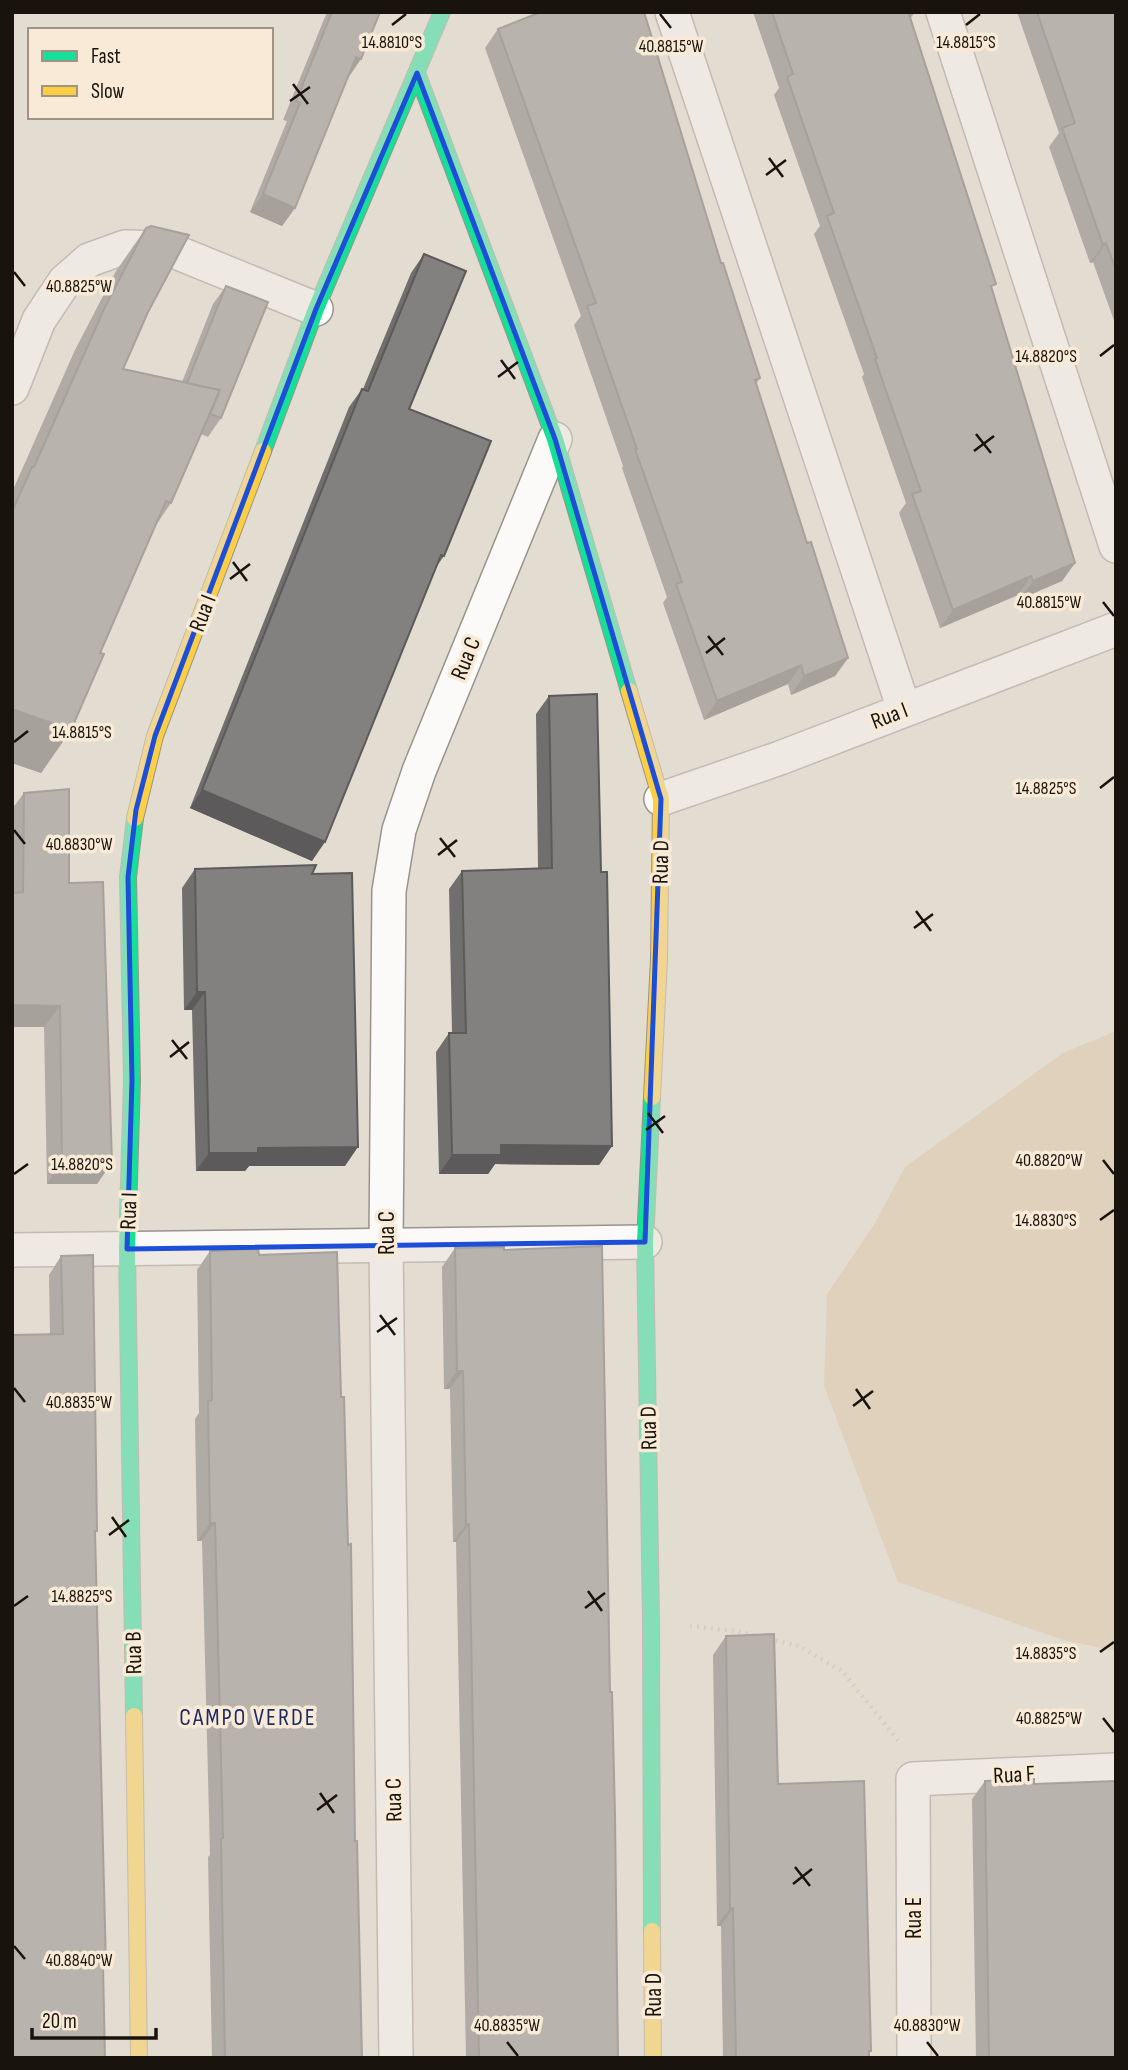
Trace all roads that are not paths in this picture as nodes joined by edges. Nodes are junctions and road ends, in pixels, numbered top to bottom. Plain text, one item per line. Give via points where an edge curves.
1 (442, 12) edge
2 (672, 12) edge
3 (943, 12) edge
4 (417, 73) junction
5 (316, 309) junction
6 (12, 388) edge
7 (555, 439) junction
8 (1116, 546) edge
9 (1116, 629) edge
10 (904, 709) junction
11 (661, 799) junction
12 (645, 1242) junction
13 (386, 1246) junction
14 (127, 1249) junction
15 (12, 1250) edge
16 (1116, 1770) edge
17 (913, 1779) joint
18 (139, 2058) edge
19 (396, 2058) edge
20 (653, 2058) edge
21 (914, 2058) edge

1 - 4 street, Rua I
2 - 10 street
3 - 8 street
4 - 5 street, Rua I
4 - 7 street, Rua D
5 - 6 street via 166,248 125,247 89,260 65,281 39,320
5 - 14 street, Rua I via 156,736 136,810 128,877 132,1080
7 - 11 street, Rua D
7 - 13 street, Rua C via 399,830 389,891
9 - 10 street, Rua I
10 - 11 street, Rua I
11 - 12 street, Rua D via 659,959
12 - 13 street
12 - 20 street, Rua D
13 - 14 street
13 - 19 street, Rua C
14 - 15 street
14 - 18 street, Rua B
16 - 17 street, Rua F
17 - 21 street, Rua E

